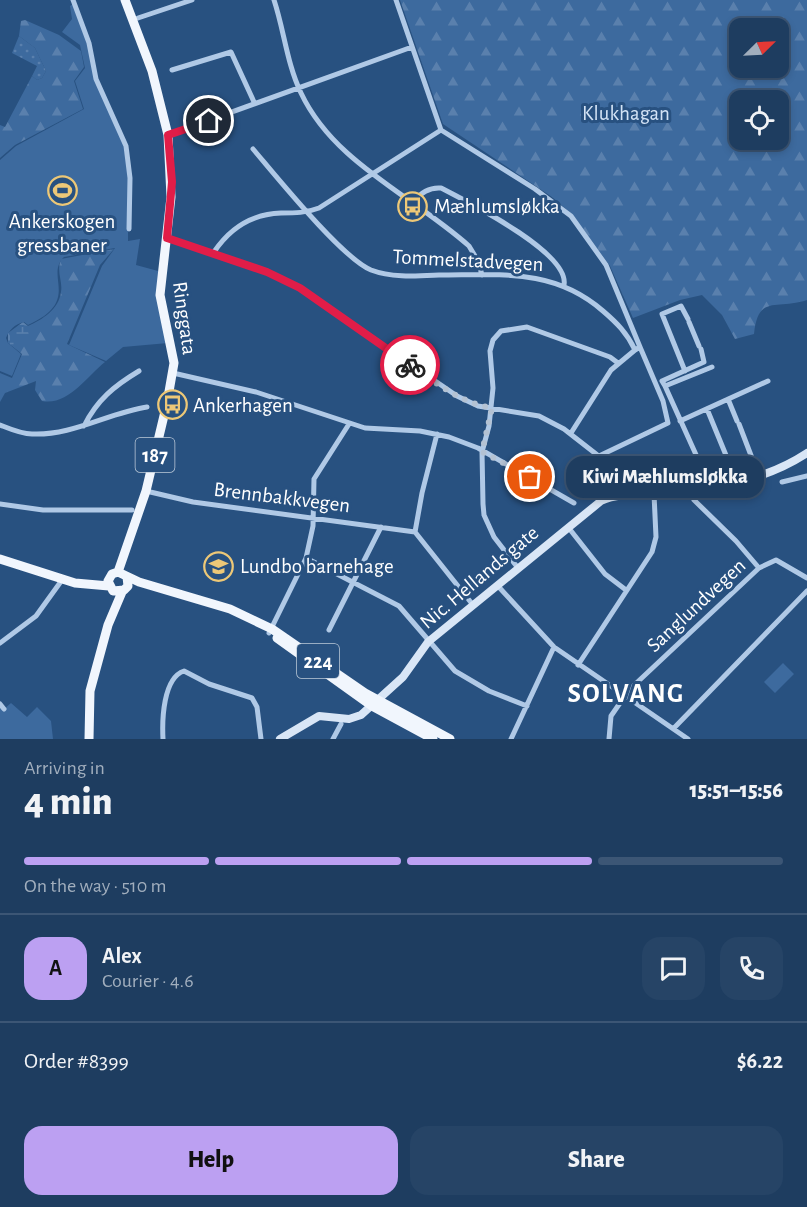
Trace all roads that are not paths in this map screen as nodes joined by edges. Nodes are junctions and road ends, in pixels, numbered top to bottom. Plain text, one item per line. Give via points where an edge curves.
1 (74, 0) edge
2 (125, 0) edge
3 (189, 0) edge
4 (274, 0) edge
5 (396, 0) edge
6 (138, 18) dead end
7 (412, 48) junction
8 (172, 70) dead end
9 (298, 87) junction
10 (254, 102) junction
11 (441, 130) junction
12 (168, 135) junction
13 (253, 149) dead end
14 (373, 173) junction
15 (413, 202) junction
16 (309, 212) junction
17 (129, 229) dead end
18 (167, 238) junction
19 (214, 252) junction
20 (482, 275) junction
21 (564, 285) junction
22 (638, 348) junction
23 (618, 363) junction
24 (712, 367) dead end
25 (139, 370) dead end
26 (685, 371) junction
27 (173, 373) junction
28 (768, 381) dead end
29 (665, 387) junction
30 (728, 399) junction
31 (147, 407) dead end
32 (492, 408) junction
33 (707, 409) junction
34 (680, 421) junction
35 (349, 424) junction
36 (0, 425) edge
37 (84, 426) junction
38 (571, 433) junction
39 (437, 434) junction
40 (482, 452) junction
41 (807, 453) edge
42 (599, 456) junction
43 (807, 476) edge
44 (782, 482) dead end
45 (706, 489) junction
46 (146, 491) junction
47 (654, 494) junction
48 (623, 495) junction
49 (694, 500) dead end
50 (574, 502) dead end
51 (0, 504) edge
52 (132, 510) dead end
53 (314, 517) junction
54 (568, 526) junction
55 (381, 527) junction
56 (416, 532) junction
57 (306, 558) junction
58 (0, 559) edge
59 (518, 568) junction
60 (759, 568) junction
61 (123, 575) junction
62 (807, 578) edge
63 (62, 580) junction
64 (353, 583) junction
65 (497, 585) junction
66 (116, 587) junction
67 (162, 589) junction
68 (626, 590) junction
69 (807, 591) edge
70 (473, 605) junction
71 (329, 630) dead end
72 (271, 631) junction
73 (428, 642) junction
74 (0, 643) edge
75 (554, 647) junction
76 (578, 665) junction
77 (626, 695) junction
78 (375, 703) junction
79 (526, 706) junction
80 (341, 724) dead end
81 (674, 728) junction
82 (89, 739) edge
83 (163, 739) edge
84 (261, 739) edge
85 (280, 739) edge
86 (333, 739) edge
87 (434, 739) edge
88 (450, 739) edge
89 (512, 739) edge
90 (609, 739) edge
91 (688, 739) edge

1 - 17 street via 96,79 126,146
2 - 12 main road, Ringgata / 187 via 156,82
3 - 6 street
4 - 9 street
5 - 7 street
7 - 9 street
7 - 11 street
8 - 10 street via 231,52
9 - 10 street
9 - 14 street via 326,135
10 - 12 street
11 - 14 street
11 - 22 street via 535,189 570,216 606,265
12 - 18 main road, Ringgata / 187 via 172,182
13 - 16 street, Tommelstadvegen
14 - 15 street
14 - 16 street
15 - 20 street via 468,246
15 - 21 street via 435,188 467,202 549,255 562,268
16 - 19 street via 279,213 251,220 228,235
16 - 20 street, Tommelstadvegen via 344,250 372,270 396,275
18 - 19 street
18 - 27 main road, Ringgata / 187 via 160,295 173,354
19 - 32 street via 300,288 457,396
20 - 21 street, Tommelstadvegen via 533,277
21 - 22 street, Tommelstadvegen via 615,321
22 - 23 street
22 - 42 street via 663,401 668,423
23 - 32 street via 527,327 509,328 496,335 490,346
23 - 38 street
24 - 29 street
25 - 37 street via 108,392
26 - 26 street via 662,314 681,306 704,362
26 - 29 street via 663,381
27 - 35 street via 256,392
27 - 46 main road, Ringgata / 187
28 - 30 street
29 - 34 street
30 - 33 street
30 - 33 street via 752,458 734,468
31 - 37 street
32 - 38 street via 539,416
32 - 40 street
33 - 34 street
34 - 45 street via 702,468
35 - 39 street
35 - 53 street via 314,479
36 - 37 street via 32,434
38 - 42 street
39 - 40 street
39 - 56 street
40 - 50 street
40 - 59 street via 484,515 494,537
41 - 45 main road, Nic. Hellands gate via 767,474
42 - 48 street via 617,473
43 - 44 street
45 - 47 main road, Nic. Hellands gate
46 - 53 street, Brennbakkvegen via 194,502
46 - 61 main road, Ringgata / 187
47 - 48 main road, Nic. Hellands gate
47 - 68 street via 655,547
48 - 54 main road, Nic. Hellands gate via 601,501
49 - 60 street
51 - 52 street via 43,510
53 - 55 street, Brennbakkvegen
53 - 57 street
54 - 59 main road, Nic. Hellands gate
54 - 68 street via 605,574
55 - 56 street, Brennbakkvegen
55 - 64 street
56 - 70 street
57 - 64 street
57 - 72 street
58 - 63 main road, 224
59 - 65 main road, Nic. Hellands gate
60 - 62 street, Sanglundvegen via 776,560
60 - 77 street, Sanglundvegen
61 - 66 main road
61 - 66 main road, Ringgata
61 - 67 main road, 224
63 - 66 main road, 224
63 - 74 street via 36,616
64 - 71 street
64 - 73 street via 399,606
65 - 70 main road, Nic. Hellands gate
65 - 75 street
66 - 67 main road, 224
66 - 82 main road via 90,691
67 - 72 main road, 224 via 209,601
68 - 76 street
69 - 81 street
70 - 73 main road, Nic. Hellands gate
72 - 78 main road, 224 via 313,667
73 - 78 main road, Nic. Hellands gate via 403,677
73 - 79 street via 463,677
75 - 76 street
75 - 79 street
76 - 77 street
77 - 81 street
77 - 90 street, Sanglundvegen via 611,716
78 - 85 main road, Nic. Hellands gate via 355,718 314,717
78 - 87 main road, 224
78 - 88 main road, 224
79 - 89 street
80 - 86 street
81 - 91 street
83 - 84 street via 170,687 174,677 184,672 252,698

